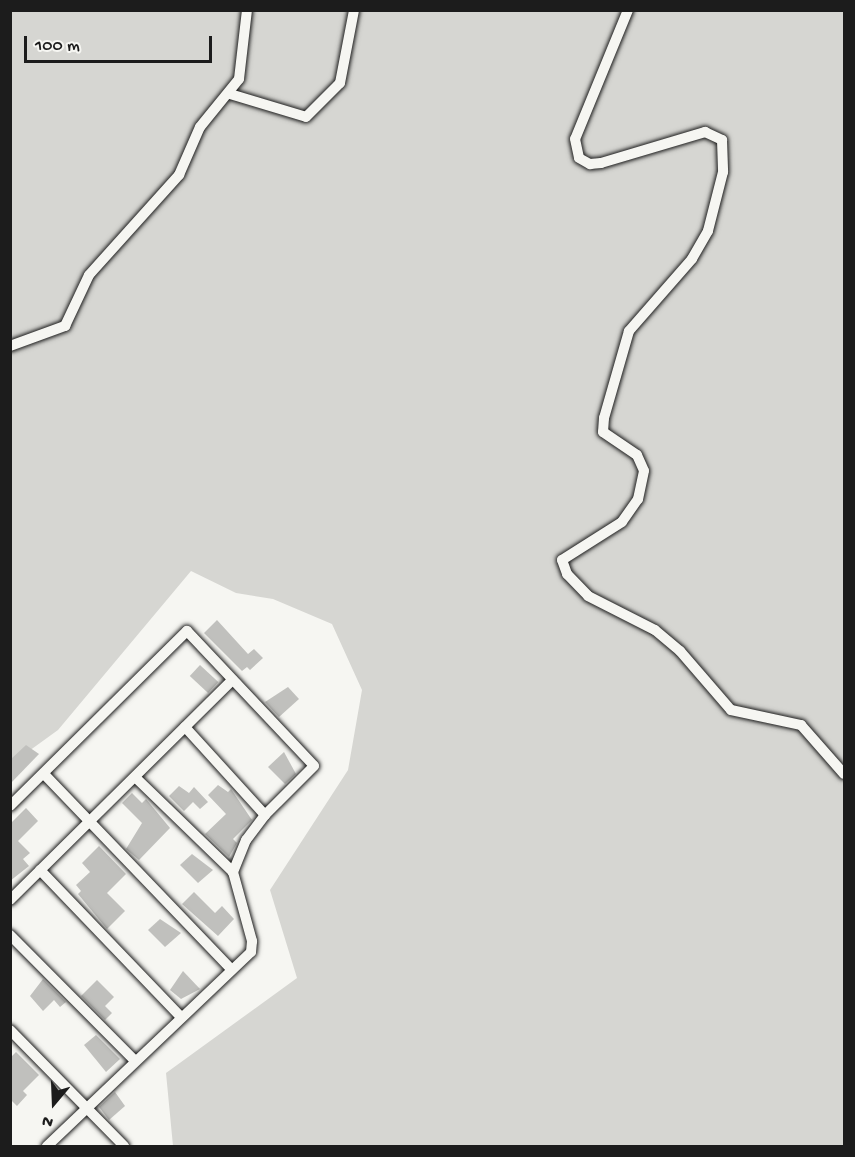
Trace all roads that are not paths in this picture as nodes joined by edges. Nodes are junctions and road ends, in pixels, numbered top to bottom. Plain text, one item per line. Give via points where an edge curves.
1 (247, 10) edge
2 (354, 10) edge
3 (628, 10) edge
4 (230, 94) junction
5 (10, 346) edge
6 (232, 680) junction
7 (185, 727) junction
8 (44, 774) junction
9 (844, 774) edge
10 (136, 778) junction
11 (10, 806) edge
12 (265, 815) junction
13 (88, 822) junction
14 (40, 870) junction
15 (233, 872) junction
16 (10, 900) edge
17 (10, 935) edge
18 (230, 968) junction
19 (181, 1017) junction
20 (10, 1030) edge
21 (135, 1061) junction
22 (86, 1107) junction
23 (46, 1146) edge
24 (124, 1146) edge

1 - 4 street via 239,80
2 - 4 street via 340,83 306,117
3 - 9 street via 575,139 579,158 590,164 602,162 705,132 722,140 723,172 708,231 692,260 629,331 604,418 603,432 637,455 641,463 644,478 638,499 622,522 562,560 567,574 588,596 609,611 655,630 680,651 731,710 801,725
4 - 5 street via 200,126 179,175 88,275 65,326
6 - 7 street
6 - 8 street via 187,631
6 - 12 street via 314,766
7 - 10 street
7 - 12 street
8 - 11 street
8 - 13 street
10 - 13 street
10 - 15 street
12 - 15 street via 246,840
13 - 14 street
13 - 18 street
14 - 16 street
14 - 19 street
15 - 18 street via 252,941 250,952
17 - 21 street
18 - 19 street
19 - 21 street
20 - 22 street
21 - 22 street
22 - 23 street
22 - 24 street

